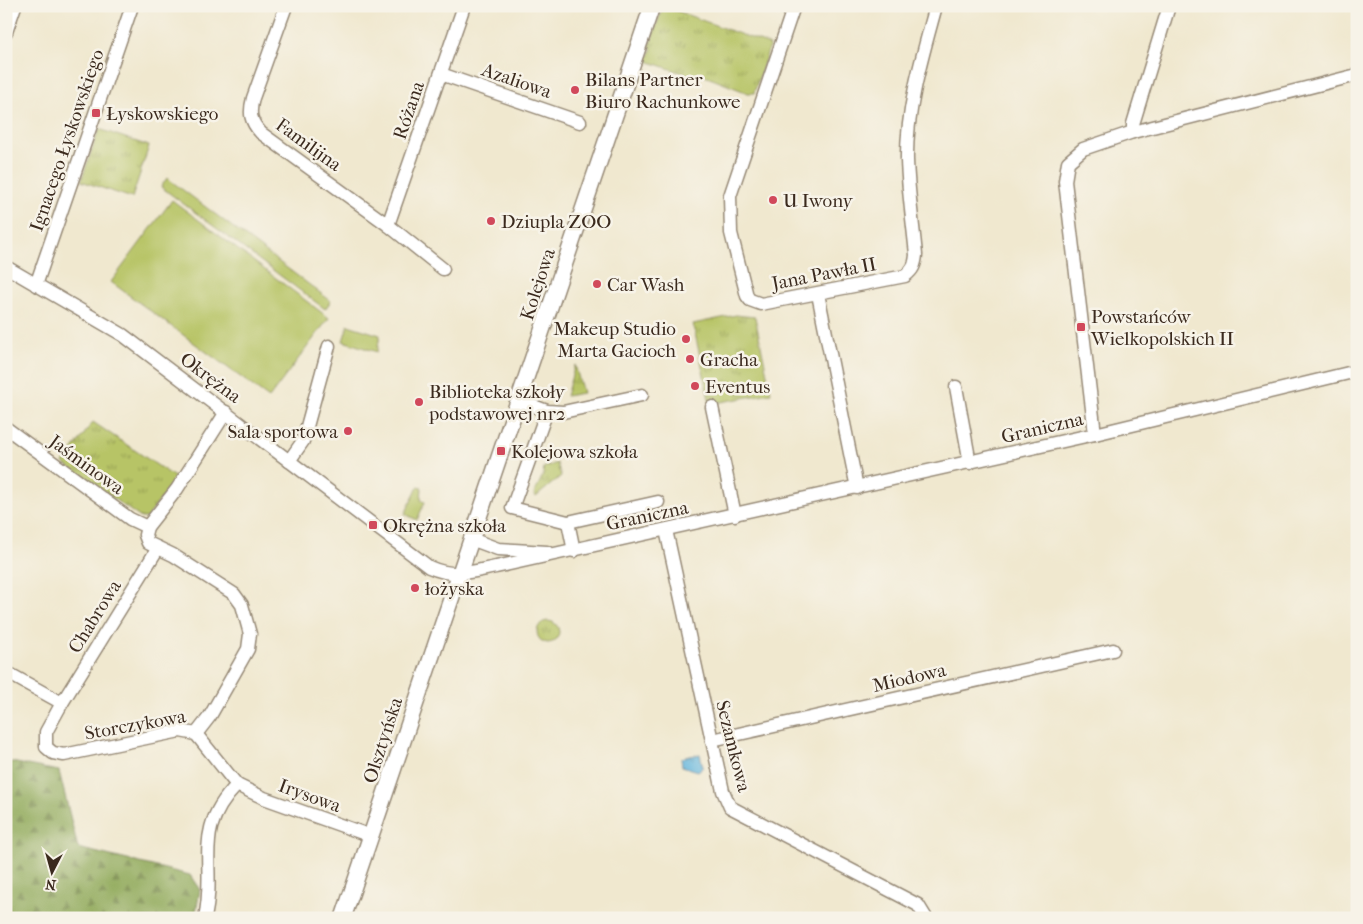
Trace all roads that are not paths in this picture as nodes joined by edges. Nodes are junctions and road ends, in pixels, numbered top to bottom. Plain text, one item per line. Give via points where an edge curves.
1 (15, 6) edge
2 (132, 6) edge
3 (286, 6) edge
4 (464, 6) edge
5 (652, 6) edge
6 (794, 6) edge
7 (936, 6) edge
8 (1169, 6) edge
9 (6, 32) edge
10 (441, 74) junction
11 (1357, 75) edge
12 (580, 122) dead end
13 (1133, 132) junction
14 (388, 225) junction
15 (6, 268) edge
16 (443, 269) dead end
17 (36, 285) junction
18 (818, 294) junction
19 (329, 346) dead end
20 (1357, 371) edge
21 (956, 387) dead end
22 (642, 395) dead end
23 (518, 400) junction
24 (712, 407) dead end
25 (547, 411) junction
26 (226, 412) junction
27 (6, 428) edge
28 (1095, 434) junction
29 (289, 461) junction
30 (970, 463) junction
31 (857, 488) junction
32 (658, 502) dead end
33 (735, 515) junction
34 (568, 522) junction
35 (147, 527) junction
36 (666, 530) junction
37 (471, 540) junction
38 (158, 548) junction
39 (571, 551) junction
40 (459, 575) junction
41 (1113, 650) dead end
42 (6, 672) edge
43 (62, 703) junction
44 (196, 734) junction
45 (712, 740) junction
46 (237, 785) junction
47 (371, 836) junction
48 (206, 918) edge
49 (343, 918) edge
50 (926, 918) edge

1 - 9 street
2 - 17 street, Ignacego Łyskowskiego
3 - 14 street, Familijna via 253,98 252,123 261,133
4 - 10 street, Różana
5 - 23 street, Kolejowa
6 - 18 street, Jana Pawła II via 730,196 729,216 750,300 761,304
7 - 18 street, Jana Pawła II via 917,77 907,158 915,264 905,276
8 - 13 street
10 - 12 street, Azaliowa
10 - 14 street, Różana
11 - 13 street
13 - 28 street via 1083,149 1068,162 1065,181
14 - 16 street, Familijna
15 - 17 street, Okrężna
17 - 26 street, Okrężna via 123,334
18 - 31 street
19 - 29 street via 303,441
20 - 28 street, Graniczna
21 - 30 street
22 - 25 street via 563,412
23 - 25 street
23 - 37 street, Kolejowa
24 - 33 street
25 - 34 street via 512,508
26 - 29 street, Okrężna
26 - 35 street via 177,489
27 - 35 street, Jaśminowa via 130,519
28 - 30 street, Graniczna
29 - 40 street, Okrężna via 428,567 443,574
30 - 31 street, Graniczna
31 - 33 street, Graniczna
32 - 34 street
33 - 36 street, Graniczna
34 - 39 street
35 - 38 street, Storczykowa via 148,543
36 - 39 street, Graniczna
36 - 45 street, Sezamkowa
37 - 39 street, Graniczna via 498,549
37 - 40 street, Kolejowa
38 - 43 street, Chabrowa
38 - 44 street, Storczykowa via 234,594 242,605 250,634 248,649 210,716
39 - 40 street, Graniczna
40 - 47 street, Olsztyńska
41 - 45 street, Miodowa
42 - 43 street
43 - 44 street, Storczykowa via 46,732 46,747 53,753 64,755 180,731
44 - 46 street, Irysowa
45 - 50 street, Sezamkowa via 723,791 730,807 918,905
46 - 47 street, Irysowa via 264,798
46 - 48 street via 225,797 213,818 208,836 209,899
47 - 49 street, Olsztyńska

